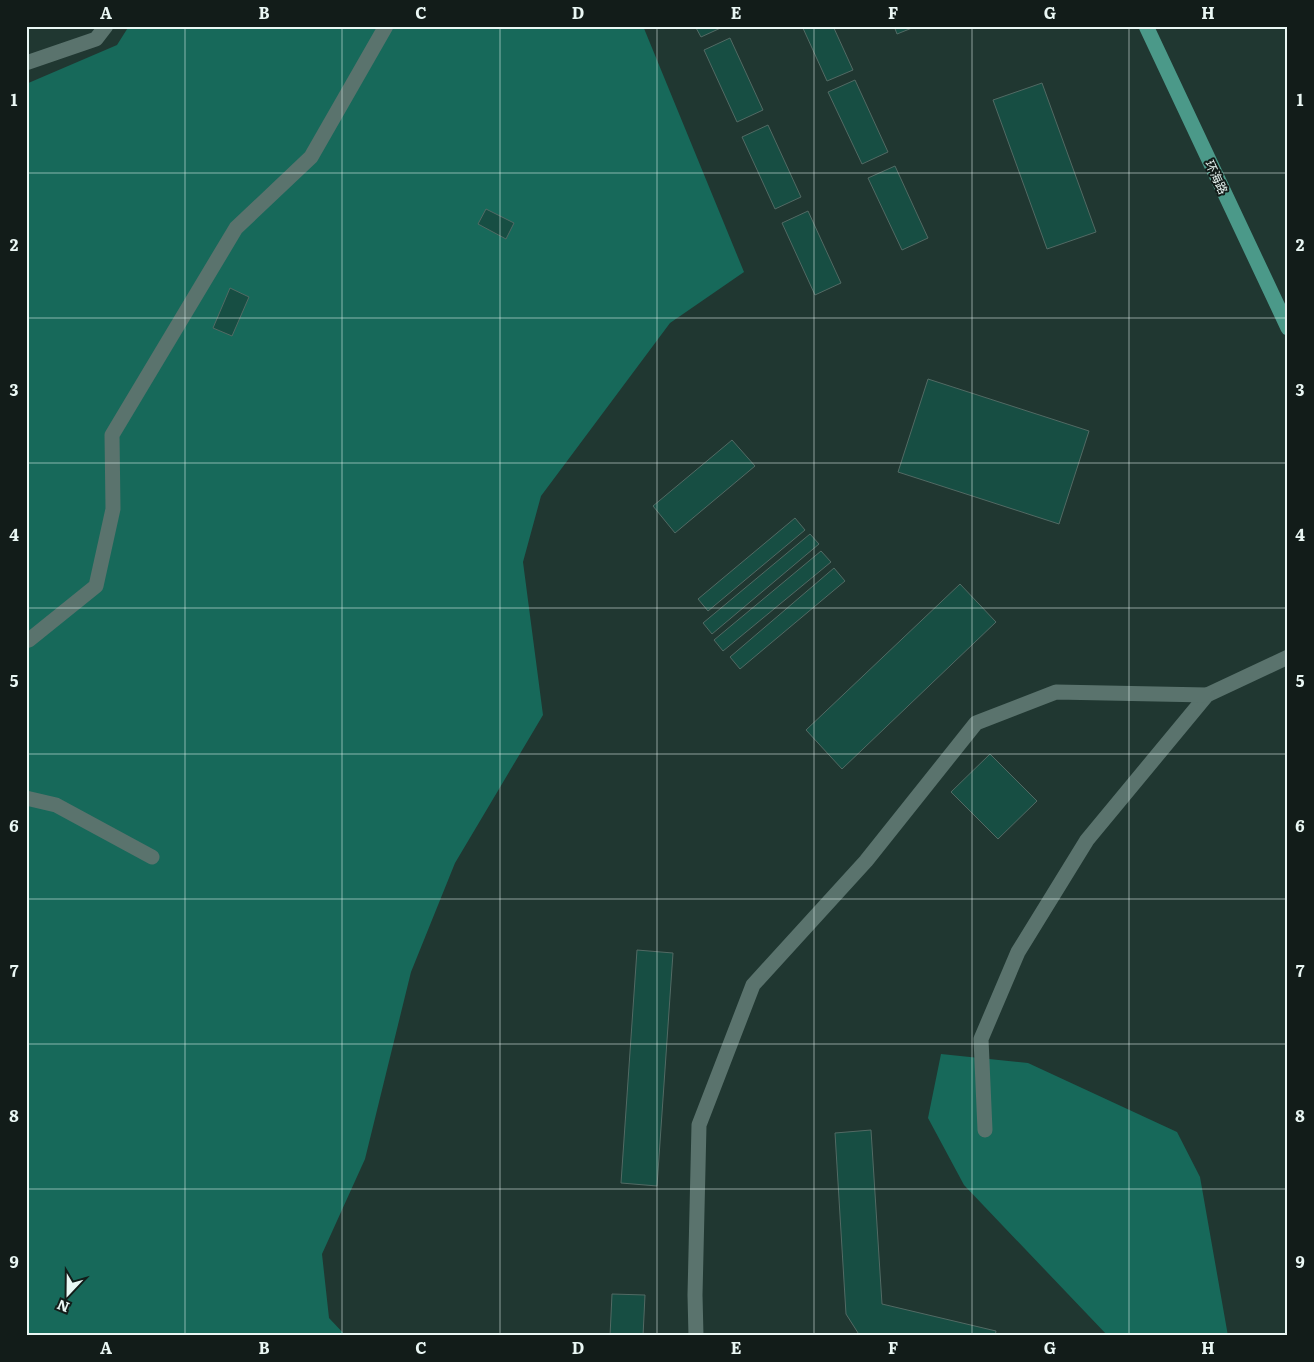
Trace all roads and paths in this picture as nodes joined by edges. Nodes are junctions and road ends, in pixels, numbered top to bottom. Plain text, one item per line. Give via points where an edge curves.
1 (106, 26) edge
2 (386, 26) edge
3 (1146, 26) edge
4 (26, 63) edge
5 (1288, 328) edge
6 (26, 641) edge
7 (1288, 657) edge
8 (1207, 695) junction
9 (26, 798) edge
10 (152, 857) dead end
11 (985, 1130) dead end
12 (696, 1336) edge

1 - 4 street via 96,39
2 - 6 street via 311,157 236,228 112,435 113,509 96,586
3 - 5 main road, 环海路
7 - 8 street
8 - 11 street via 1087,840 1018,952 981,1039
8 - 12 street via 1056,692 976,723 866,861 753,985 699,1125
9 - 10 street via 56,806

